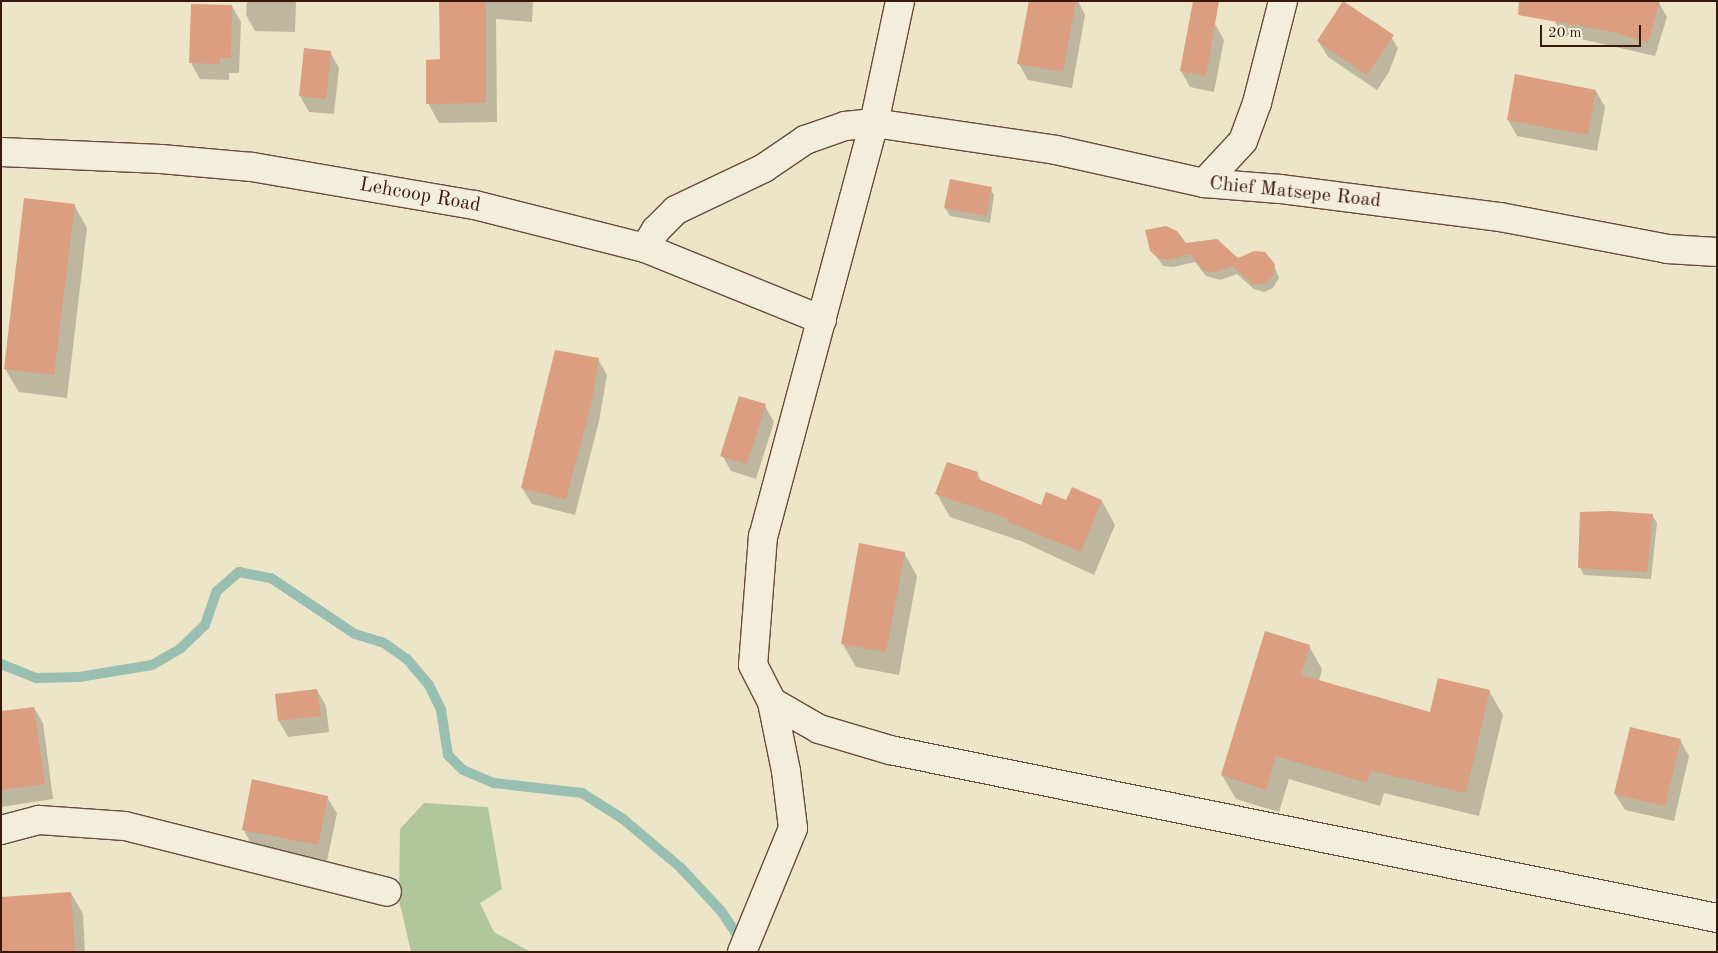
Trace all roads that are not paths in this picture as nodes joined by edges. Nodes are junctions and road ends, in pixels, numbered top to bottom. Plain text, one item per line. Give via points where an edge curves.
1 (900, 1) edge
2 (1283, 1) edge
3 (874, 123) junction
4 (1, 152) edge
5 (1204, 184) junction
6 (645, 248) junction
7 (1717, 252) edge
8 (822, 320) junction
9 (772, 702) junction
10 (1, 830) edge
11 (387, 892) dead end
12 (1717, 918) edge
13 (742, 952) edge

1 - 3 street
2 - 5 street via 1257,103 1243,141
3 - 5 street, Chief Matsepe Road via 1056,150
3 - 6 street, Chief Matsepe Road via 845,126 805,140 764,168 676,210 656,230
3 - 8 street
4 - 6 street, Lehcoop Road via 161,159 252,167 475,204
5 - 7 street, Chief Matsepe Road via 1280,190 1500,218 1667,249
6 - 8 street, Lehcoop Road
8 - 9 street via 763,536 754,665
9 - 12 street via 819,729 890,750
9 - 13 street via 793,828
10 - 11 street via 39,820 124,826

